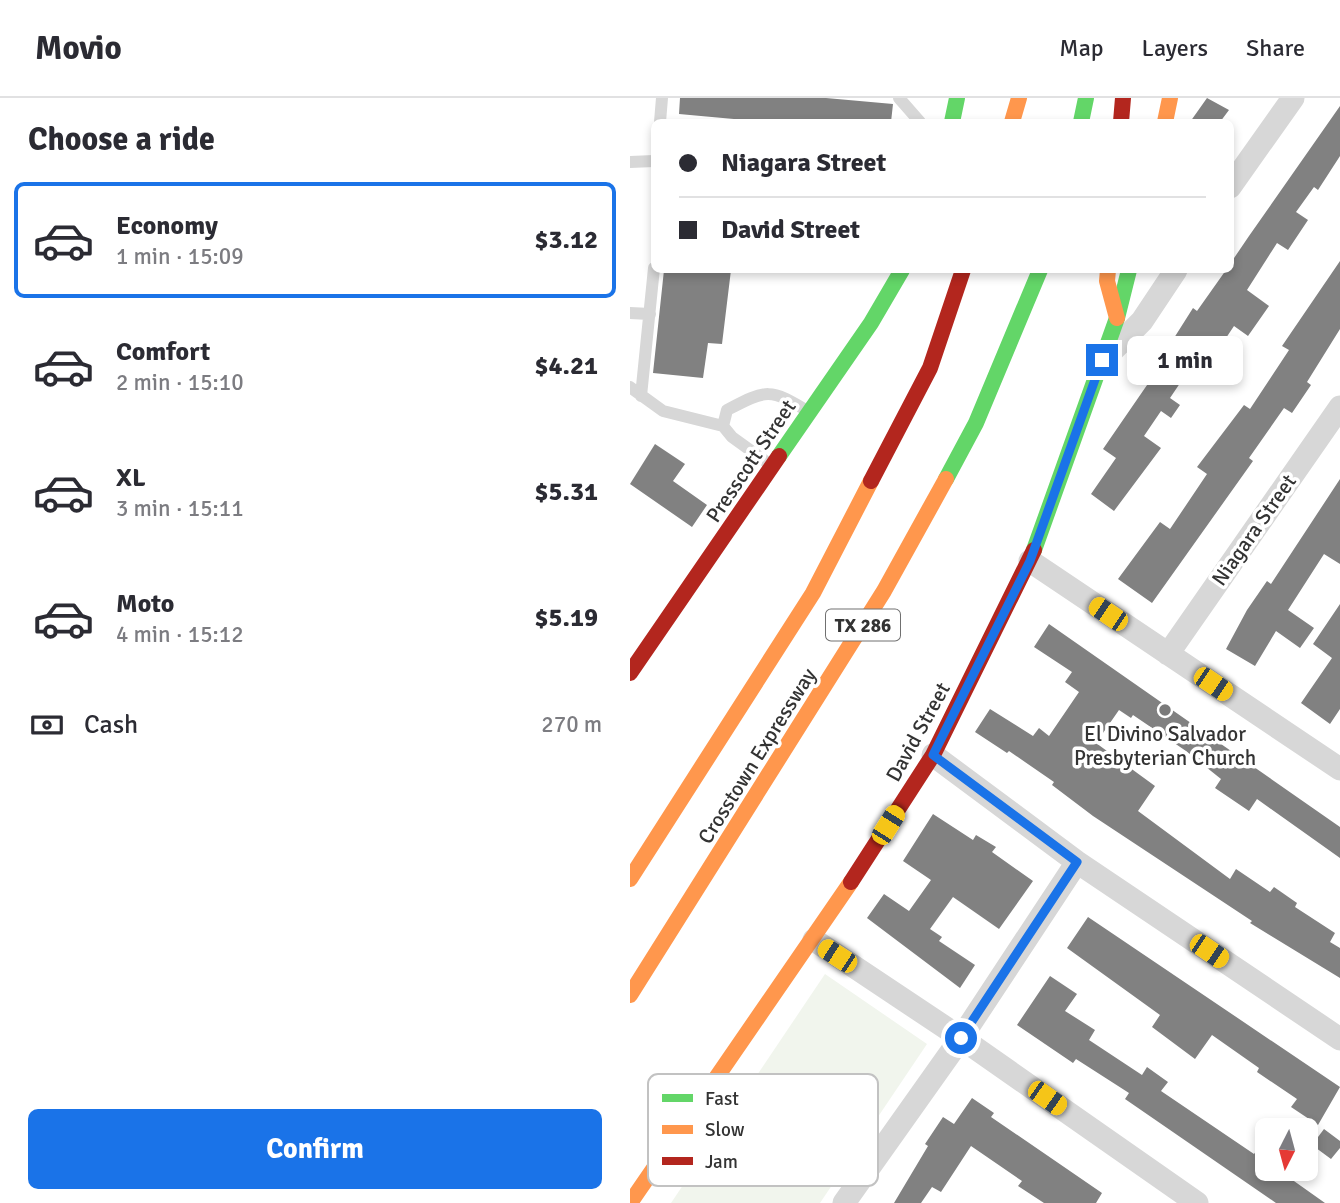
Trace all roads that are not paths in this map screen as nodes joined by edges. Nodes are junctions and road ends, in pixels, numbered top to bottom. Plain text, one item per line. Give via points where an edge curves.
1 (662, 98) edge
2 (899, 98) edge
3 (957, 98) edge
4 (1019, 98) edge
5 (1086, 98) edge
6 (1123, 98) edge
7 (1170, 98) edge
8 (1293, 98) edge
9 (660, 119) edge
10 (917, 119) edge
11 (953, 119) edge
12 (1013, 119) edge
13 (1082, 119) edge
14 (1121, 119) edge
15 (1166, 119) edge
16 (651, 161) edge
17 (630, 162) edge
18 (1234, 181) edge
19 (654, 273) edge
20 (900, 273) edge
21 (962, 273) edge
22 (1039, 273) edge
23 (1108, 273) edge
24 (1128, 273) edge
25 (1174, 273) edge
26 (630, 313) edge
27 (650, 314) junction
28 (1117, 318) junction
29 (1102, 360) junction
30 (630, 387) edge
31 (641, 396) junction
32 (1340, 407) edge
33 (809, 413) junction
34 (723, 426) junction
35 (772, 466) junction
36 (1030, 561) junction
37 (661, 629) junction
38 (639, 634) dead end
39 (1168, 654) junction
40 (633, 668) edge
41 (630, 681) edge
42 (933, 755) junction
43 (1340, 769) edge
44 (1077, 862) junction
45 (630, 879) edge
46 (814, 940) junction
47 (630, 995) edge
48 (961, 1038) junction
49 (1340, 1039) edge
50 (720, 1074) edge
51 (648, 1153) edge
52 (639, 1155) dead end
53 (878, 1155) edge
54 (648, 1177) edge
55 (856, 1186) edge
56 (630, 1203) edge
57 (844, 1203) edge
58 (1197, 1203) edge

1 - 9 lane
2 - 10 lane
3 - 11 main road
4 - 12 main road
5 - 13 main road
6 - 14 main road
7 - 15 main road
8 - 18 street
16 - 17 lane
19 - 27 lane
20 - 33 main road, Presscott Street
21 - 45 main road, Crosstown Expressway / TX 286 via 930,368 813,593
22 - 47 main road, Crosstown Expressway / TX 286 via 976,423 884,591
23 - 28 main road
24 - 28 main road, David Street
25 - 29 street via 1142,321
26 - 27 lane
27 - 31 lane
28 - 29 main road, David Street
29 - 36 main road, David Street
30 - 31 lane
31 - 34 lane via 663,411
32 - 39 street, Niagara Street
33 - 34 lane via 784,396 764,392 727,410
33 - 35 main road, Presscott Street
34 - 35 lane
35 - 37 main road, Presscott Street
36 - 39 street
36 - 42 main road, David Street
37 - 38 main road
37 - 40 main road, Presscott Street
39 - 43 street
40 - 41 main road, Presscott Street
42 - 44 street
42 - 46 main road, David Street
44 - 48 street
44 - 49 street
46 - 48 street
46 - 50 main road, David Street
48 - 53 street
48 - 58 street
51 - 52 main road
54 - 56 main road, David Street
55 - 57 street

